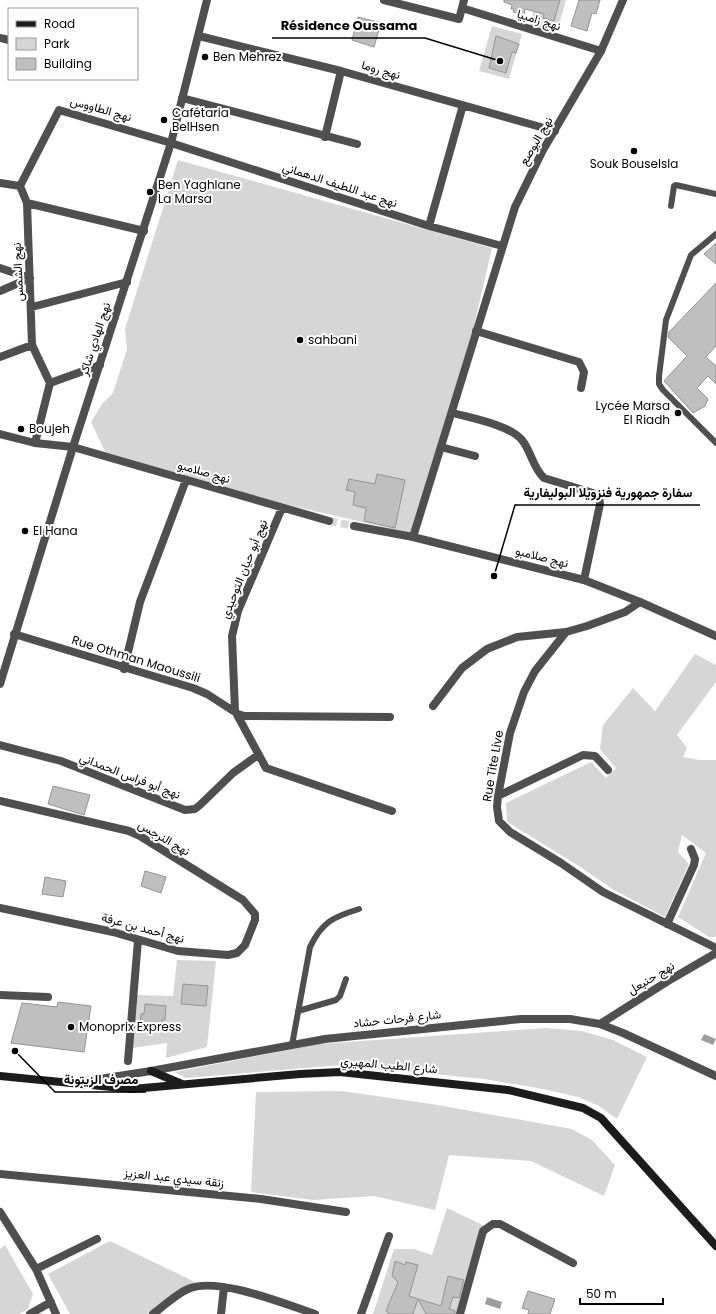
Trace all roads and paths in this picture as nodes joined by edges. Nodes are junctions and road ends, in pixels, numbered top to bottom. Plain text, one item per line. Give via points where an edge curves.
1 (207, 0) edge
2 (384, 0) edge
3 (464, 0) edge
4 (623, 0) edge
5 (462, 8) junction
6 (199, 36) junction
7 (601, 51) junction
8 (341, 71) junction
9 (182, 98) junction
10 (463, 105) junction
11 (555, 131) junction
12 (325, 137) junction
13 (171, 143) junction
14 (357, 144) dead end
15 (0, 183) edge
16 (20, 186) junction
17 (716, 194) edge
18 (27, 204) junction
19 (671, 206) dead end
20 (429, 226) junction
21 (144, 231) junction
22 (716, 234) edge
23 (502, 246) junction
24 (0, 268) edge
25 (30, 278) junction
26 (127, 282) junction
27 (0, 291) edge
28 (32, 307) junction
29 (476, 331) junction
30 (32, 345) junction
31 (0, 357) edge
32 (100, 365) junction
33 (50, 383) junction
34 (581, 388) dead end
35 (453, 413) junction
36 (0, 434) edge
37 (35, 443) junction
38 (716, 443) edge
39 (73, 447) junction
40 (441, 447) junction
41 (475, 456) dead end
42 (186, 480) junction
43 (282, 508) junction
44 (329, 521) tunnel mouth
45 (354, 526) tunnel mouth
46 (413, 537) junction
47 (584, 580) junction
48 (640, 602) junction
49 (566, 632) junction
50 (14, 634) junction
51 (716, 636) edge
52 (124, 669) junction
53 (0, 684) edge
54 (433, 706) dead end
55 (235, 711) junction
56 (390, 717) dead end
57 (0, 745) edge
58 (258, 755) junction
59 (608, 770) dead end
60 (498, 796) junction
61 (0, 801) edge
62 (392, 811) dead end
63 (691, 849) dead end
64 (0, 908) edge
65 (359, 908) dead end
66 (255, 914) joint
67 (667, 924) junction
68 (138, 940) junction
69 (716, 948) edge
70 (716, 953) edge
71 (346, 979) dead end
72 (0, 995) edge
73 (48, 996) dead end
74 (298, 1011) junction
75 (600, 1024) junction
76 (292, 1045) junction
77 (128, 1061) dead end
78 (151, 1072) junction
79 (0, 1076) edge
80 (716, 1076) edge
81 (73, 1083) junction
82 (185, 1086) junction
83 (0, 1174) edge
84 (0, 1212) edge
85 (346, 1212) dead end
86 (389, 1236) dead end
87 (97, 1239) dead end
88 (716, 1246) edge
89 (573, 1263) dead end
90 (36, 1269) junction
91 (224, 1288) junction
92 (52, 1302) junction
93 (30, 1314) edge
94 (56, 1314) edge
95 (153, 1314) edge
96 (221, 1314) edge
97 (315, 1314) edge
98 (361, 1314) edge
99 (460, 1314) edge

1 - 6 street, نهج الهادي شاكر
2 - 5 street via 459,19
3 - 5 street
4 - 7 street, نهج البوصع
5 - 7 street, نهج زامبيا
6 - 8 street, نهج روما
6 - 9 street, نهج الهادي شاكر
7 - 11 street, نهج البوصع
8 - 10 street, نهج روما
8 - 12 street
9 - 12 street
9 - 13 street, نهج الهادي شاكر
10 - 11 street, نهج روما
10 - 20 street
11 - 23 street, نهج البوصع via 515,207
12 - 14 street
13 - 16 street, نهج الطاووس via 59,110
13 - 20 street, نهج عبد اللطيف الدهماني
13 - 21 street, نهج الهادي شاكر
15 - 16 street
16 - 18 street, نهج الشمس
17 - 19 lane via 676,185
18 - 21 street
18 - 25 street, نهج الشمس
20 - 23 street, نهج عبد اللطيف الدهماني
21 - 26 street, نهج الهادي شاكر
22 - 38 lane via 691,255 666,320 659,384
23 - 29 street, نهج البوصع
24 - 25 street
25 - 27 street
25 - 28 street, نهج الشمس
26 - 28 street
26 - 32 street, نهج الهادي شاكر
28 - 30 street, نهج الشمس
29 - 34 street via 579,362 584,372
29 - 35 street, نهج البوصع
30 - 31 street
30 - 33 street
32 - 33 street
32 - 39 street, نهج الهادي شاكر
33 - 37 street
35 - 40 street, نهج البوصع
35 - 47 street via 510,430 523,441 544,478 593,492 598,497 600,504
36 - 37 street, نهج صلامبو
37 - 39 street, نهج صلامبو
39 - 42 street, نهج صلامبو
39 - 50 street, نهج الهادي شاكر
40 - 41 street
40 - 46 street, نهج البوصع
42 - 43 street, نهج صلامبو
42 - 52 street via 140,602
43 - 44 street, نهج صلامبو
43 - 55 street, نهج أبو حيان التوحيدي via 238,611 234,627 232,650
45 - 46 street, نهج صلامبو
46 - 47 street, نهج صلامبو
47 - 48 street, نهج صلامبو
48 - 49 street via 625,612
48 - 51 street, نهج صلامبو
49 - 54 street via 517,637 487,649 462,668
49 - 60 street, Rue Tite Live via 535,671 524,692 510,732
50 - 52 street, Rue Othman Maoussili
50 - 53 street, نهج الهادي شاكر
52 - 55 street, Rue Othman Maoussili via 192,688
55 - 56 street, Rue Othman Maoussili via 248,716
55 - 58 street, نهج أبو حيان التوحيدي
57 - 58 street, نهج أبو فراس الحمداني via 60,761 185,810 195,809 233,773
58 - 62 street, نهج أبو حيان التوحيدي via 269,770
59 - 60 street via 595,756 583,755
60 - 67 street, Rue Tite Live via 499,821 510,832 603,892
61 - 66 street, نهج النرجس via 140,836 243,900
63 - 67 street via 695,859 694,865
64 - 68 street, نهج أحمد بن عرفة via 113,932
65 - 74 lane via 336,916 316,934 306,961
66 - 68 street, نهج أحمد بن عرفة via 245,945 237,953 228,955 178,951
67 - 69 street, Rue Tite Live
68 - 77 street
70 - 75 street, نهج حنبعل
71 - 74 lane via 336,1000
72 - 73 street
74 - 76 lane
75 - 76 street, شارع فرحات حشاد via 570,1019 520,1019 325,1039
75 - 80 street, شارع فرحات حشاد
76 - 78 street, شارع فرحات حشاد
78 - 81 street, شارع فرحات حشاد
78 - 82 main road
79 - 81 main road, شارع الطيب المهيري
81 - 82 main road, شارع الطيب المهيري via 132,1090
82 - 88 main road, شارع الطيب المهيري via 340,1072 508,1090 583,1108 600,1118 620,1137
83 - 85 street, زنقة سيدي عبد العزيز via 261,1199
84 - 90 street
86 - 98 street
87 - 90 street
89 - 99 street via 500,1224 493,1224 483,1231
90 - 92 street
91 - 95 street via 198,1286 187,1289
91 - 96 street
91 - 97 street via 248,1292
92 - 93 street
92 - 94 street

